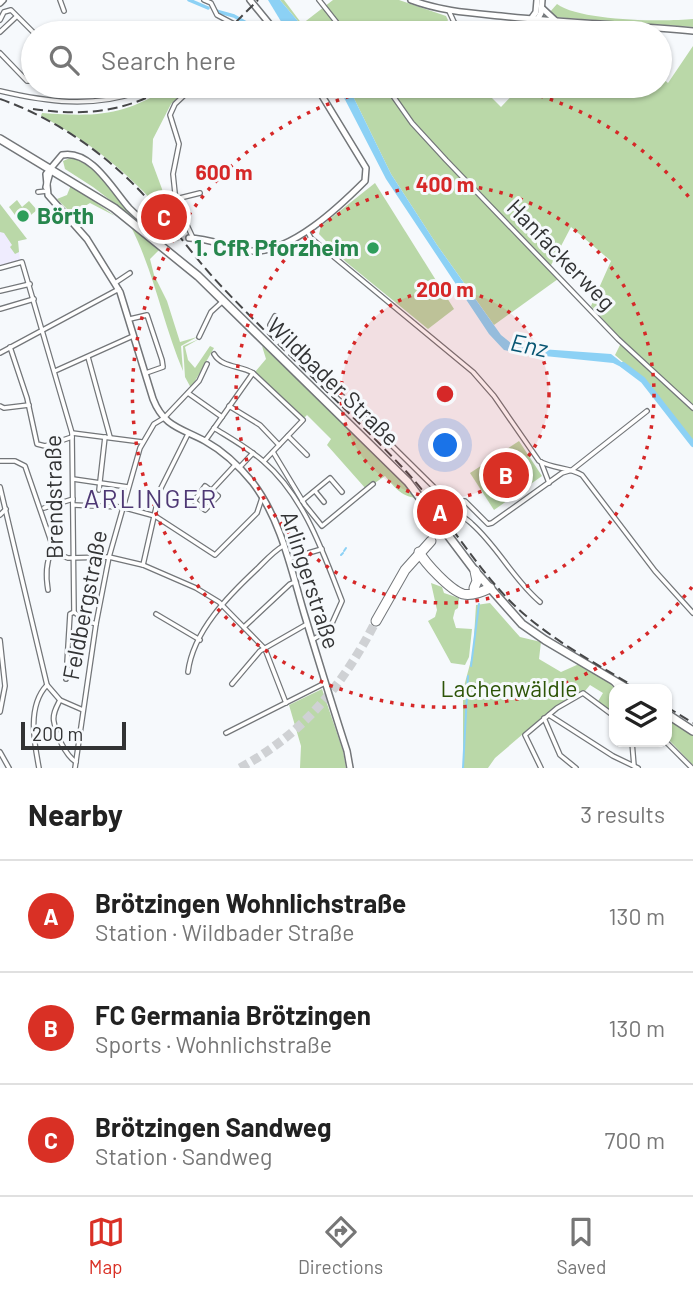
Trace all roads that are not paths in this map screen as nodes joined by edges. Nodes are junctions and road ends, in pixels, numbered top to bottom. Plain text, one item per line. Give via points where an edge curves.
1 (60, 0) edge
2 (204, 0) edge
3 (250, 0) edge
4 (319, 0) edge
5 (411, 0) edge
6 (537, 0) edge
7 (542, 0) edge
8 (542, 8) junction
9 (449, 10) junction
10 (64, 11) dead end
11 (17, 17) junction
12 (0, 20) edge
13 (534, 20) junction
14 (21, 21) edge
15 (228, 21) edge
16 (267, 21) edge
17 (336, 21) edge
18 (454, 21) edge
19 (546, 21) edge
20 (556, 21) edge
21 (672, 29) edge
22 (693, 30) edge
23 (0, 32) edge
24 (0, 53) edge
25 (21, 75) edge
26 (0, 91) edge
27 (21, 95) edge
28 (35, 98) edge
29 (116, 98) edge
30 (181, 98) edge
31 (323, 98) edge
32 (394, 98) edge
33 (0, 139) edge
34 (51, 169) junction
35 (46, 189) junction
36 (38, 192) dead end
37 (200, 193) dead end
38 (176, 199) junction
39 (307, 231) junction
40 (191, 238) joint
41 (167, 239) tunnel mouth
42 (0, 268) edge
43 (130, 273) dead end
44 (115, 283) junction
45 (30, 284) junction
46 (119, 289) junction
47 (0, 291) edge
48 (34, 299) junction
49 (223, 300) junction
50 (0, 309) edge
51 (275, 316) dead end
52 (130, 319) junction
53 (43, 331) junction
54 (135, 335) junction
55 (199, 337) dead end
56 (10, 347) junction
57 (0, 353) edge
58 (214, 354) dead end
59 (88, 357) junction
60 (207, 364) dead end
61 (55, 371) junction
62 (146, 373) junction
63 (253, 373) junction
64 (188, 393) junction
65 (29, 405) junction
66 (229, 405) junction
67 (1, 408) edge
68 (693, 408) edge
69 (648, 411) dead end
70 (222, 417) junction
71 (164, 418) junction
72 (214, 428) junction
73 (188, 433) junction
74 (72, 435) junction
75 (288, 436) junction
76 (107, 437) junction
77 (205, 441) junction
78 (142, 442) junction
79 (279, 445) junction
80 (273, 452) junction
81 (253, 453) junction
82 (307, 455) dead end
83 (0, 461) edge
84 (264, 461) junction
85 (541, 462) junction
86 (238, 466) junction
87 (572, 470) junction
88 (73, 479) junction
89 (100, 482) junction
90 (549, 483) junction
91 (373, 484) dead end
92 (0, 487) edge
93 (128, 487) junction
94 (99, 491) dead end
95 (211, 491) junction
96 (315, 491) junction
97 (342, 492) dead end
98 (262, 498) junction
99 (302, 501) junction
100 (73, 502) junction
101 (324, 502) dead end
102 (449, 502) junction
103 (122, 507) junction
104 (44, 508) dead end
105 (6, 509) junction
106 (0, 515) edge
107 (155, 516) junction
108 (430, 541) dead end
109 (283, 546) junction
110 (322, 549) junction
111 (419, 552) junction
112 (55, 553) junction
113 (110, 557) junction
114 (73, 558) junction
115 (288, 559) junction
116 (427, 563) junction
117 (408, 564) junction
118 (143, 565) junction
119 (475, 571) junction
120 (439, 575) junction
121 (295, 582) junction
122 (488, 586) junction
123 (474, 588) junction
124 (48, 590) dead end
125 (458, 591) junction
126 (540, 602) dead end
127 (221, 604) junction
128 (74, 612) junction
129 (693, 612) edge
130 (156, 614) dead end
131 (376, 621) tunnel mouth
132 (96, 624) junction
133 (307, 624) junction
134 (244, 627) junction
135 (0, 640) edge
136 (200, 640) junction
137 (312, 640) junction
138 (265, 649) junction
139 (188, 672) dead end
140 (66, 678) dead end
141 (610, 678) junction
142 (325, 683) junction
143 (232, 684) dead end
144 (615, 684) edge
145 (619, 684) edge
146 (47, 685) junction
147 (60, 700) junction
148 (286, 704) junction
149 (83, 710) junction
150 (0, 712) edge
151 (609, 712) edge
152 (546, 716) junction
153 (672, 717) edge
154 (693, 731) edge
155 (226, 733) dead end
156 (633, 747) edge
157 (671, 747) edge
158 (0, 752) edge
159 (76, 762) junction
160 (636, 767) edge
161 (9, 768) edge
162 (39, 768) edge
163 (75, 768) edge
164 (350, 768) edge
165 (541, 768) edge
166 (576, 768) edge
167 (691, 768) edge

1 - 10 street
2 - 15 street
3 - 16 main road
4 - 17 street
5 - 9 main road
6 - 13 main road
7 - 8 main road
8 - 13 main road
8 - 20 main road
9 - 13 main road
9 - 18 street
11 - 12 street via 8,10
11 - 14 street
11 - 23 street
13 - 19 main road
21 - 22 main road
24 - 25 street
26 - 27 street
28 - 29 street via 77,103
30 - 38 street via 170,115 179,144 173,174
31 - 39 main road via 367,172 363,183
32 - 68 street, Hanfackerweg via 446,160 623,345
33 - 34 main road, Wildbader Straße
34 - 35 main road
34 - 41 main road via 65,154 84,159 139,218
34 - 49 main road, Wildbader Straße via 129,219
35 - 36 street
35 - 44 main road
37 - 38 street
38 - 40 street
39 - 40 main road via 287,244 262,251
39 - 85 street via 473,372
42 - 45 street, Brendstraße via 22,262
43 - 44 street
44 - 46 main road
45 - 47 street
45 - 48 street, Brendstraße
46 - 52 main road
46 - 53 street
48 - 50 street
48 - 53 street, Brendstraße
49 - 55 street via 211,312
49 - 119 main road, Wildbader Straße via 408,482
51 - 102 street via 270,325
52 - 54 main road
52 - 62 street via 145,314 163,367
53 - 56 street
53 - 61 street, Brendstraße
54 - 59 street
54 - 62 main road
56 - 57 street
56 - 65 street
58 - 63 street via 223,363
59 - 61 street
59 - 76 street
60 - 64 street, Feldbergstraße
61 - 74 street, Brendstraße
62 - 71 main road
63 - 66 street
63 - 75 street via 303,420
64 - 70 street
64 - 71 street, Feldbergstraße
65 - 67 street
65 - 74 street via 37,444 45,446
66 - 70 street
66 - 79 street via 260,425
69 - 87 street
70 - 72 street
71 - 73 main road, Arlingerstraße
71 - 78 street, Feldbergstraße
72 - 77 street
72 - 81 street
73 - 77 main road, Arlingerstraße
73 - 107 street via 160,490
74 - 76 street
74 - 88 street, Brendstraße
75 - 79 street
75 - 82 street
76 - 78 street
76 - 89 street
77 - 86 main road, Arlingerstraße
78 - 93 street, Feldbergstraße
79 - 80 street
80 - 84 street
80 - 99 street
81 - 84 street
81 - 86 street
83 - 112 street via 25,466
84 - 110 street via 287,487
85 - 87 street
85 - 90 street
86 - 95 street
86 - 98 main road, Arlingerstraße
87 - 90 street
87 - 129 street via 585,478 640,553
88 - 89 street
88 - 100 street, Brendstraße
89 - 93 street
89 - 94 street
90 - 102 street via 488,524 465,501
91 - 99 street via 323,526
92 - 105 street
93 - 103 street, Feldbergstraße
95 - 95 street via 205,486 194,501 205,510 218,496
96 - 97 street via 330,478
96 - 99 street
96 - 101 street
98 - 107 street via 257,513 215,555
98 - 109 main road, Arlingerstraße
100 - 103 street
100 - 104 street
100 - 114 street, Brendstraße
102 - 126 street
103 - 107 street
103 - 113 street, Feldbergstraße
105 - 106 street
105 - 146 street
107 - 118 street
108 - 111 highway
109 - 115 main road, Arlingerstraße
109 - 127 street
110 - 115 street
110 - 137 street via 342,601 329,630
111 - 116 highway
111 - 117 highway
111 - 120 highway via 426,554
112 - 114 street
112 - 124 street via 48,558
113 - 114 street
113 - 118 street
113 - 132 street, Feldbergstraße
114 - 128 street, Brendstraße
115 - 121 main road, Arlingerstraße
116 - 117 highway
116 - 120 highway
117 - 131 highway
118 - 127 street
119 - 122 main road, Wildbader Straße
119 - 123 highway
120 - 125 highway
121 - 133 main road, Arlingerstraße
121 - 134 street
122 - 123 highway
122 - 125 highway via 467,594
122 - 141 main road, Wildbader Straße via 530,630
123 - 125 highway
127 - 134 street
127 - 136 street
128 - 132 street
128 - 140 street, Brendstraße via 69,614
130 - 136 street
132 - 149 street, Feldbergstraße
133 - 137 main road, Arlingerstraße
133 - 138 street
134 - 138 street
135 - 150 street via 5,687
136 - 139 street
137 - 142 main road, Arlingerstraße
138 - 143 street
138 - 148 street
141 - 144 street
141 - 145 main road, Wildbader Straße
142 - 148 street
142 - 164 main road, Arlingerstraße
146 - 147 street
146 - 162 street via 39,696 34,724
147 - 149 street
147 - 159 street via 53,721 68,756
148 - 155 street
149 - 159 street, Feldbergstraße
151 - 152 street via 583,693
152 - 160 street
152 - 165 street via 525,735
152 - 166 street via 560,755
153 - 154 main road
156 - 160 street
157 - 167 street
158 - 161 street
159 - 163 street, Feldbergstraße

